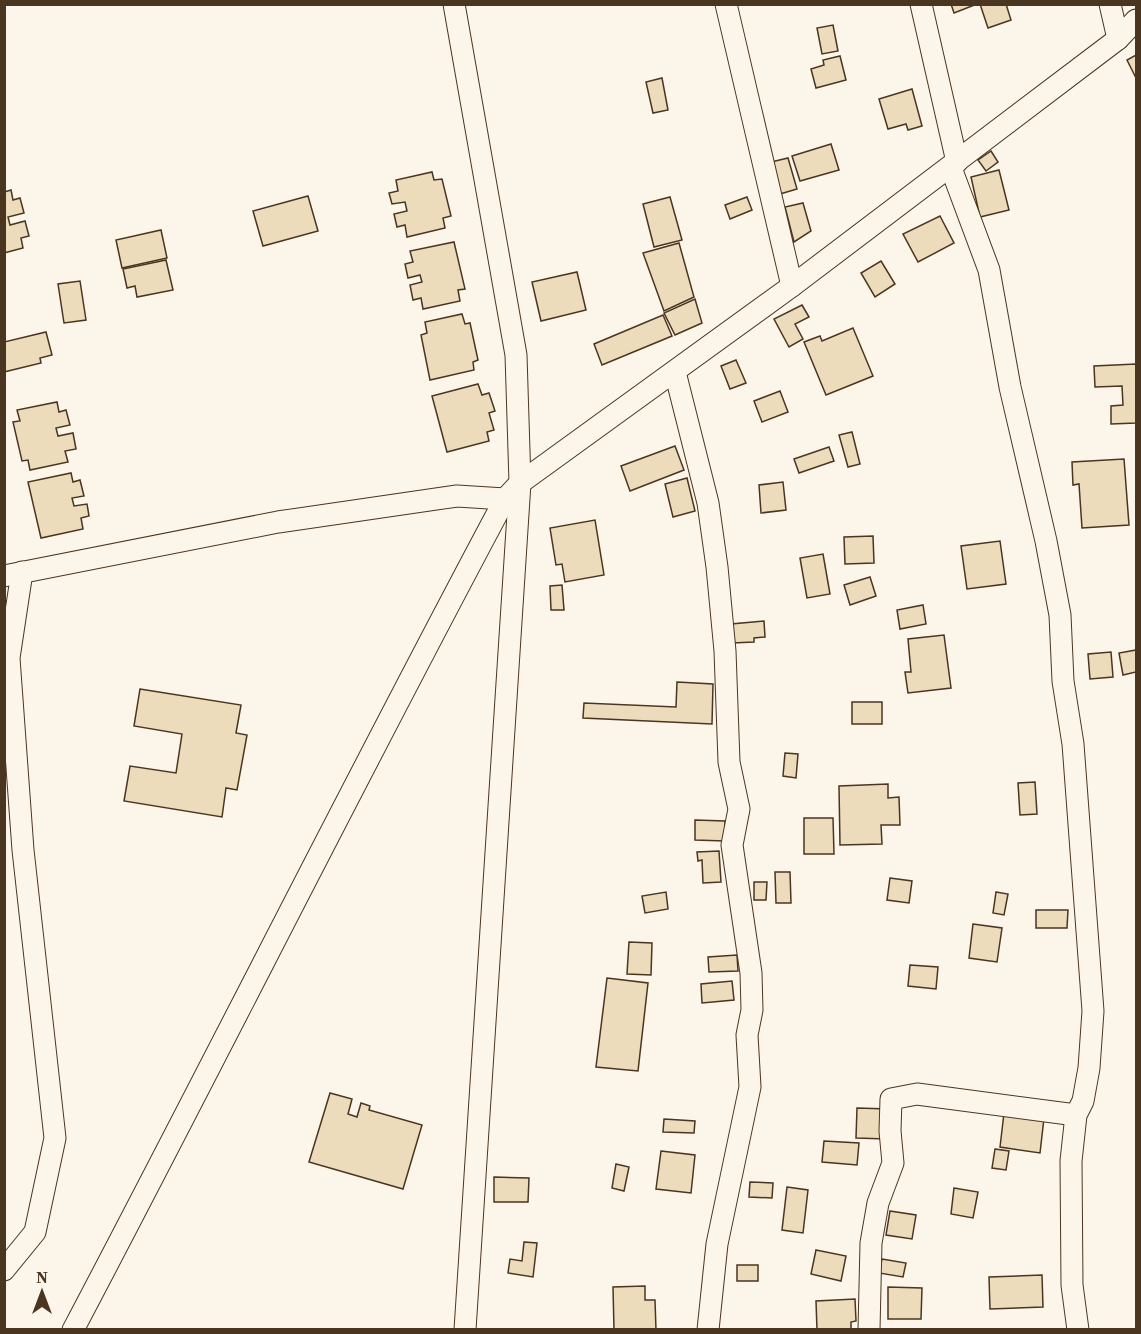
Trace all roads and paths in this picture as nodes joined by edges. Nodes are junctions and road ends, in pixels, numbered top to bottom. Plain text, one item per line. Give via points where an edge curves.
1 (454, 4) edge
2 (726, 4) edge
3 (921, 4) edge
4 (1110, 4) edge
5 (1137, 20) edge
6 (1118, 39) junction
7 (954, 165) junction
8 (792, 286) junction
9 (675, 372) junction
10 (520, 483) junction
11 (505, 499) junction
12 (13, 574) edge
13 (1076, 1115) junction
14 (4, 1270) edge
15 (73, 1329) edge
16 (465, 1329) edge
17 (708, 1329) edge
18 (869, 1329) edge
19 (1078, 1329) edge

1 - 10 street via 516,355
2 - 8 street
3 - 7 street
4 - 6 street
5 - 6 street
6 - 7 street
7 - 8 street
7 - 13 street via 989,270 1010,387 1060,615 1093,1011 1089,1068 1083,1101
8 - 9 street
9 - 10 street
9 - 17 street via 708,503 717,567 729,762 739,809 732,845 751,973 752,1010 747,1035 750,1087 717,1244
10 - 11 street
10 - 16 street
11 - 12 street via 457,496 278,522
11 - 15 street
12 - 14 street via 9,658 23,850 55,1138 35,1232
13 - 18 street via 917,1094 891,1100 893,1163 878,1203 871,1243
13 - 19 street via 1070,1215

